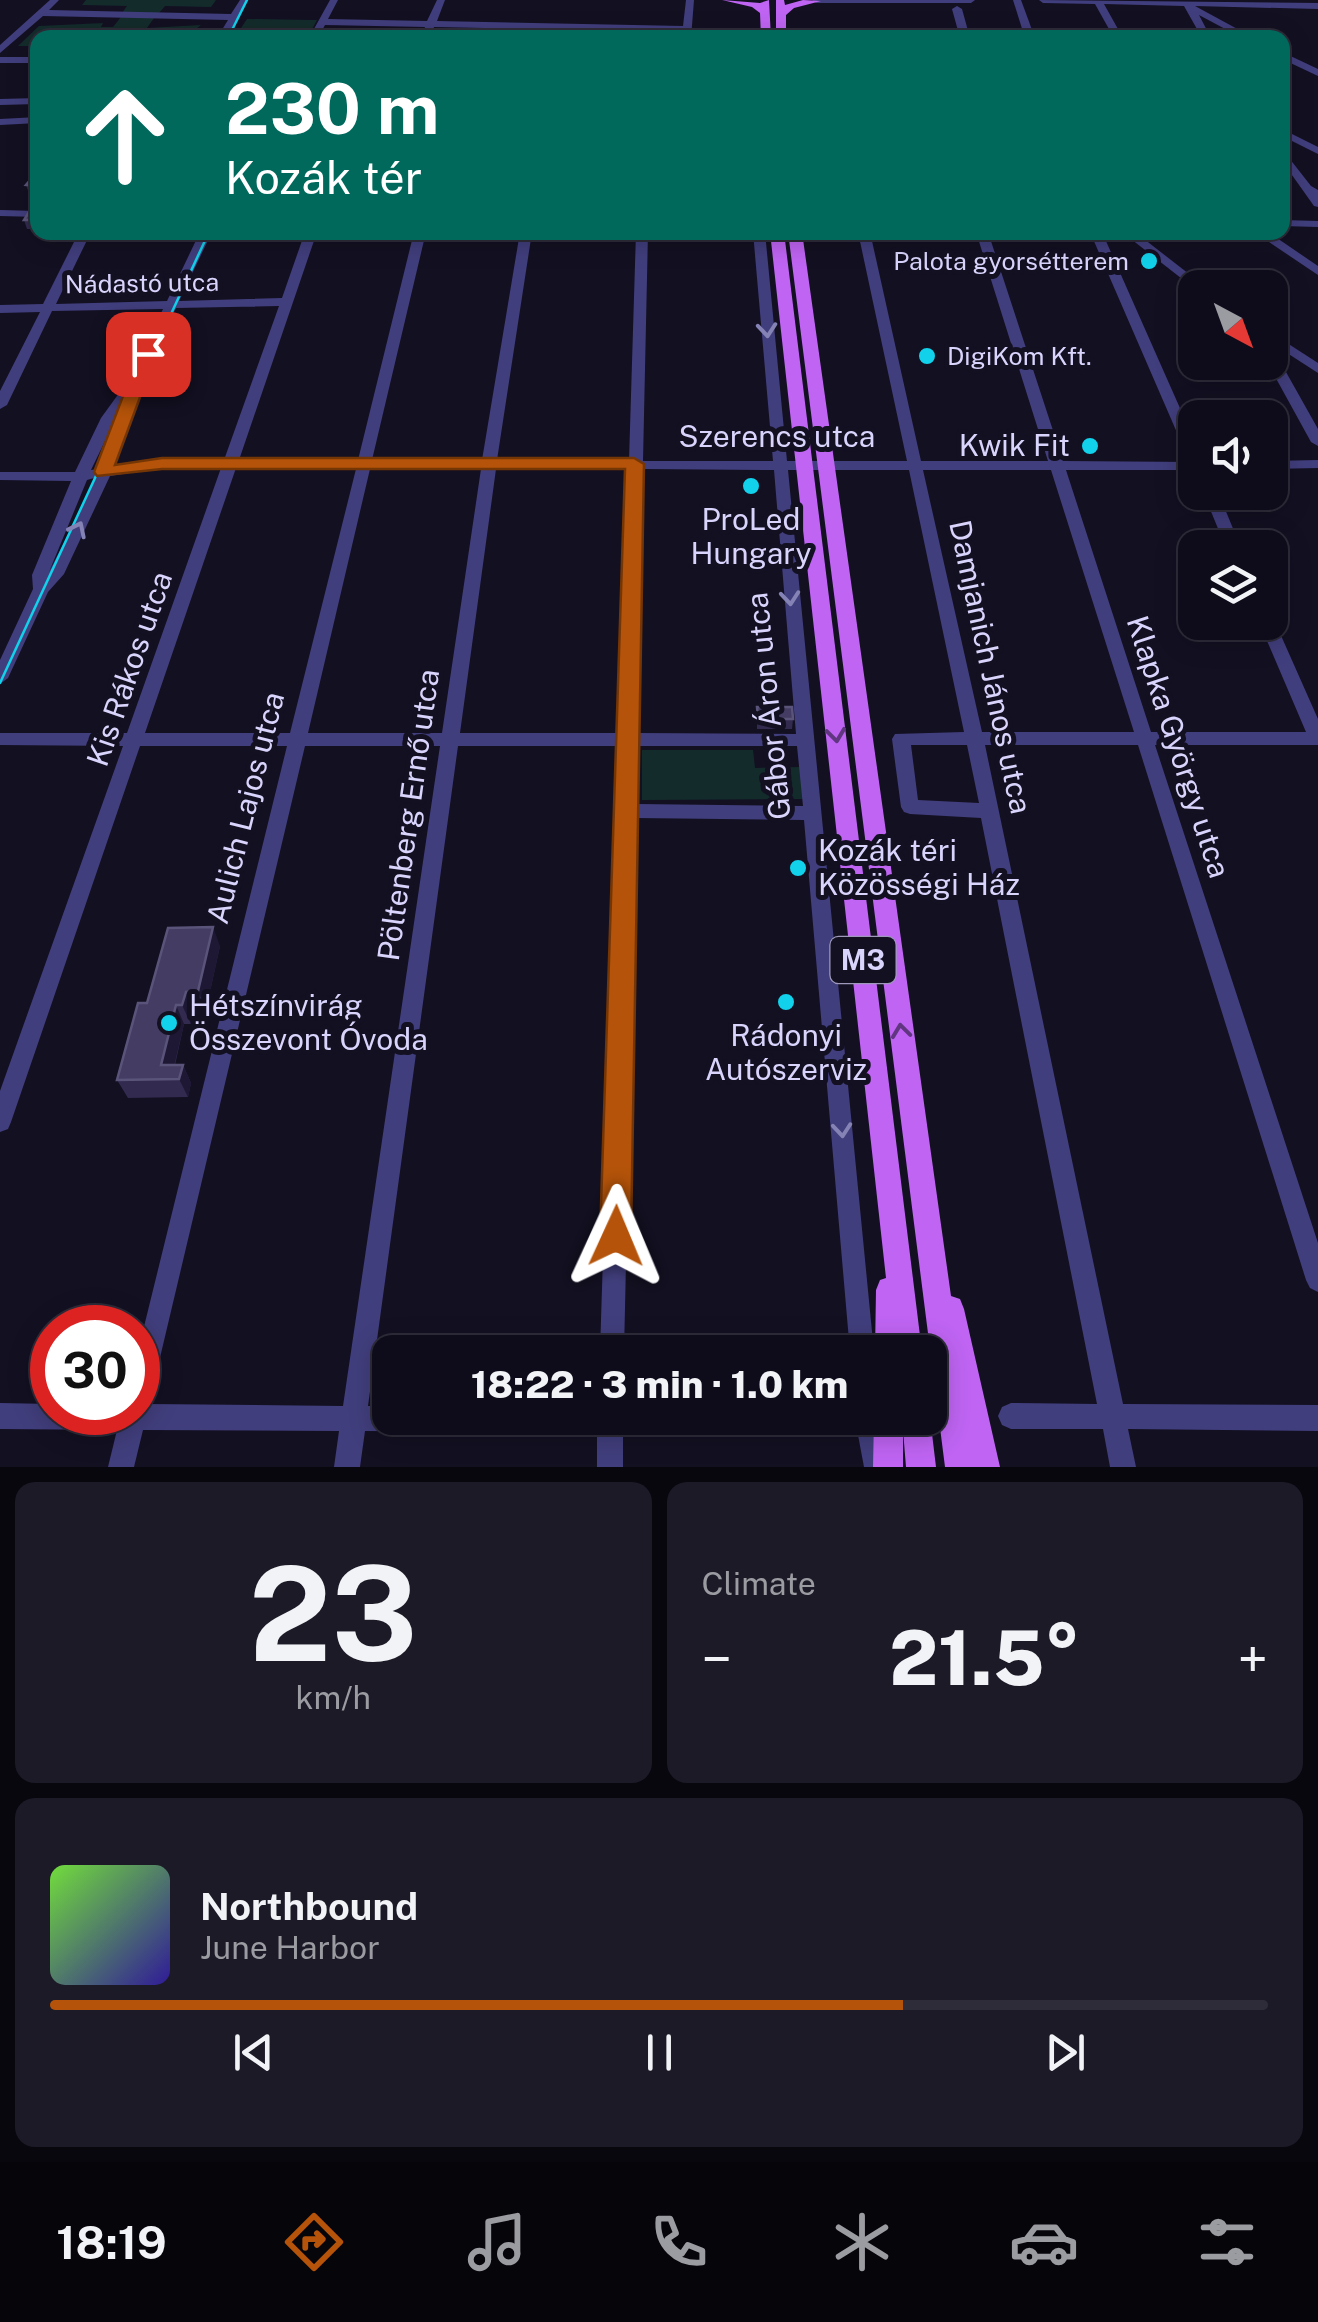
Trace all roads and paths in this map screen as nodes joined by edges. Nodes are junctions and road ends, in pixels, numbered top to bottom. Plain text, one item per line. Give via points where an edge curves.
1 (56, 0) edge
2 (244, 0) edge
3 (334, 0) edge
4 (441, 0) edge
5 (690, 0) edge
6 (727, 0) edge
7 (780, 0) edge
8 (919, 0) edge
9 (1018, 0) edge
10 (1043, 0) edge
11 (816, 1) edge
12 (1098, 1) edge
13 (935, 2) edge
14 (962, 3) edge
15 (1301, 3) edge
16 (765, 6) edge
17 (1189, 7) edge
18 (1318, 10) edge
19 (41, 14) junction
20 (780, 14) junction
21 (233, 18) junction
22 (322, 22) junction
23 (431, 24) junction
24 (226, 30) edge
25 (318, 30) edge
26 (428, 30) edge
27 (601, 30) edge
28 (686, 30) edge
29 (781, 30) edge
30 (964, 30) edge
31 (1027, 30) edge
32 (1114, 30) edge
33 (1202, 30) edge
34 (1234, 30) edge
35 (0, 50) edge
36 (1290, 58) edge
37 (0, 60) edge
38 (30, 60) edge
39 (1318, 73) edge
40 (0, 102) edge
41 (30, 102) edge
42 (30, 120) edge
43 (0, 122) edge
44 (1290, 136) edge
45 (1318, 152) edge
46 (1290, 162) edge
47 (1312, 191) edge
48 (1318, 204) edge
49 (0, 212) edge
50 (30, 214) edge
51 (1290, 224) edge
52 (1318, 224) edge
53 (81, 240) edge
54 (202, 240) edge
55 (308, 240) edge
56 (418, 240) edge
57 (525, 240) edge
58 (642, 240) edge
59 (760, 240) edge
60 (779, 240) edge
61 (796, 240) edge
62 (866, 240) edge
63 (985, 240) edge
64 (1099, 240) edge
65 (1136, 240) edge
66 (1271, 240) edge
67 (1178, 271) edge
68 (1318, 271) edge
69 (284, 302) junction
70 (172, 305) junction
71 (46, 308) junction
72 (0, 309) edge
73 (1288, 351) edge
74 (1318, 370) edge
75 (136, 379) junction
76 (1288, 379) edge
77 (0, 405) edge
78 (1178, 423) edge
79 (1318, 442) edge
80 (1178, 462) edge
81 (229, 464) junction
82 (363, 464) junction
83 (489, 464) junction
84 (634, 464) junction
85 (1318, 464) edge
86 (916, 465) junction
87 (1288, 465) edge
88 (778, 466) junction
89 (816, 466) junction
90 (1056, 466) junction
91 (103, 472) junction
92 (0, 476) edge
93 (83, 476) junction
94 (41, 589) junction
95 (1275, 640) edge
96 (0, 678) edge
97 (1143, 737) junction
98 (296, 738) junction
99 (1318, 738) edge
100 (0, 739) edge
101 (450, 739) junction
102 (628, 740) junction
103 (804, 740) junction
104 (976, 740) junction
105 (135, 741) junction
106 (627, 810) junction
107 (812, 812) junction
108 (990, 812) junction
109 (0, 1122) edge
110 (890, 1203) junction
111 (924, 1205) junction
112 (1318, 1280) edge
113 (160, 1306) edge
114 (612, 1335) edge
115 (860, 1335) edge
116 (889, 1335) edge
117 (906, 1335) edge
118 (160, 1411) edge
119 (30, 1415) edge
120 (0, 1416) edge
121 (1010, 1416) dead end
122 (1113, 1416) junction
123 (1318, 1418) edge
124 (353, 1422) junction
125 (372, 1422) edge
126 (129, 1435) edge
127 (610, 1435) edge
128 (876, 1435) edge
129 (879, 1435) edge
130 (918, 1435) edge
131 (121, 1467) edge
132 (348, 1467) edge
133 (610, 1467) edge
134 (877, 1467) edge
135 (888, 1467) edge
136 (922, 1467) edge
137 (960, 1467) edge
138 (985, 1467) edge
139 (1123, 1467) edge

1 - 19 street
2 - 21 street
3 - 22 street
4 - 23 street
5 - 28 street
6 - 16 main road
7 - 20 main road
8 - 13 street
9 - 31 street
10 - 12 street
11 - 13 street
11 - 20 main road
12 - 17 street
12 - 32 street
13 - 14 street
14 - 30 street
15 - 17 street
15 - 18 street
17 - 33 street
17 - 34 street
19 - 21 street
19 - 35 street
20 - 29 main road
21 - 24 street
22 - 23 street
22 - 25 street
23 - 26 street
23 - 27 street
36 - 39 street
37 - 38 street
40 - 41 street
42 - 43 street
44 - 45 street
46 - 47 street
47 - 48 street
49 - 50 street
51 - 52 street
53 - 71 street
54 - 70 street
55 - 69 street, Kis Rákos utca
56 - 82 street, Aulich Lajos utca
57 - 83 street, Pöltenberg Ernő utca
58 - 84 street
59 -> 88 street, Gábor Áron utca
60 - 89 main road, M3
61 - 89 main road, M3
62 - 86 street, Damjanich János utca
63 - 90 street, Klapka György utca
64 - 78 street
65 - 67 street
66 - 68 street
69 - 70 street, Nádastó utca
69 - 81 street, Kis Rákos utca
70 - 71 street, Nádastó utca
70 - 75 street
71 - 72 street, Nádastó utca
71 - 77 street
73 - 74 street
75 - 91 street
75 - 93 street via 124,390
76 - 79 street
80 - 90 street, Szerencs utca
81 - 82 street, Szerencs utca
81 - 91 street, Szerencs utca
81 - 105 street, Kis Rákos utca
82 - 83 street, Szerencs utca
82 - 98 street, Aulich Lajos utca
83 - 84 street, Szerencs utca
83 - 101 street, Pöltenberg Ernő utca
84 - 88 street, Szerencs utca
84 - 102 street
85 - 87 street
86 - 89 street, Szerencs utca
86 - 90 street, Szerencs utca
86 - 104 street, Damjanich János utca
88 - 89 street, Szerencs utca
88 -> 103 street, Gábor Áron utca
89 -> 110 main road, M3
111 -> 89 main road, M3
90 - 97 street, Klapka György utca
91 - 93 street, Szerencs utca
94 -> 91 street via 56,574
92 - 93 street, Szerencs utca
93 - 94 street via 40,575
94 - 96 street
95 - 99 street
97 - 99 street
97 - 104 street
97 - 112 street, Klapka György utca
98 - 101 street
98 - 105 street
98 - 113 street, Aulich Lajos utca
100 - 105 street
101 - 102 street
101 - 124 street, Pöltenberg Ernő utca
102 - 103 street
102 - 106 street
103 - 107 street, Gábor Áron utca
104 - 108 street, Damjanich János utca
104 - 108 street via 901,740 910,807
105 - 109 street, Kis Rákos utca
106 - 107 street
106 - 114 street
107 -> 115 street, Gábor Áron utca
108 - 122 street, Damjanich János utca
110 - 116 main road
110 - 117 main road, M3
111 - 137 main road, M3
111 - 138 main road
118 - 124 street
119 - 120 street
121 - 122 street
122 - 123 street
122 - 139 street, Damjanich János utca
124 - 125 street
124 - 132 street, Pöltenberg Ernő utca
126 - 131 street, Aulich Lajos utca
127 - 133 street
128 - 134 street
129 - 135 main road
130 - 136 main road

